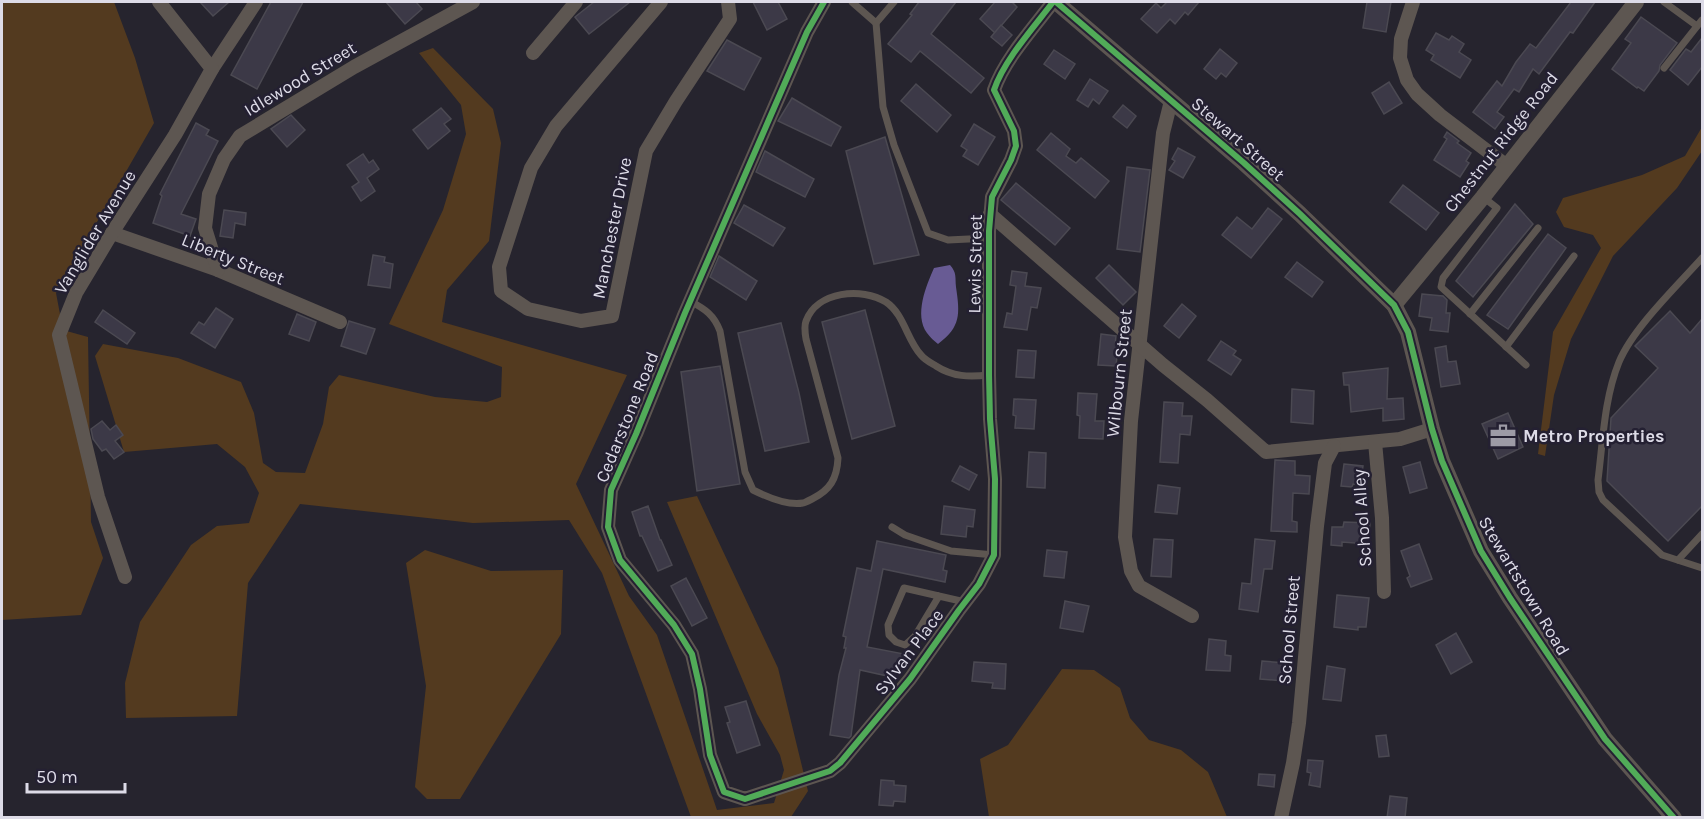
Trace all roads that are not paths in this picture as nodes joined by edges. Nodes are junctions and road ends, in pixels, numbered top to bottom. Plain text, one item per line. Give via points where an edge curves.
1 (159, 2) edge
2 (256, 2) edge
3 (445, 2) edge
4 (473, 2) edge
5 (576, 2) edge
6 (661, 2) edge
7 (728, 2) edge
8 (824, 2) edge
9 (852, 2) edge
10 (894, 2) edge
11 (1054, 2) edge
12 (1413, 2) edge
13 (1636, 2) edge
14 (1664, 2) edge
15 (455, 13) junction
16 (876, 23) junction
17 (1700, 23) edge
18 (533, 53) dead end
19 (1664, 68) dead end
20 (212, 69) junction
21 (1171, 101) junction
22 (1507, 166) junction
23 (1483, 197) junction
24 (990, 214) junction
25 (1538, 228) dead end
26 (112, 233) junction
27 (989, 238) junction
28 (1574, 256) dead end
29 (1702, 258) edge
30 (218, 270) junction
31 (690, 301) junction
32 (1394, 305) junction
33 (1470, 314) junction
34 (340, 322) dead end
35 (1140, 344) junction
36 (1506, 347) junction
37 (1526, 365) dead end
38 (989, 375) junction
39 (1432, 429) junction
40 (1375, 442) junction
41 (1334, 446) junction
42 (892, 526) dead end
43 (1702, 534) edge
44 (994, 555) junction
45 (1678, 560) junction
46 (1702, 568) edge
47 (125, 577) dead end
48 (1384, 592) dead end
49 (939, 596) junction
50 (965, 602) junction
51 (1192, 616) dead end
52 (840, 763) joint
53 (1281, 818) edge
54 (1674, 818) edge

1 - 20 street
2 - 20 street, Vanglider Avenue
3 - 15 street
4 - 15 street, Idlewood Street
5 - 18 street
6 - 7 street, Manchester Drive via 556,126 531,168 499,267 501,291 528,309 581,321 612,316 646,152 730,19
8 - 31 street, Cedarstone Road via 807,32
9 - 16 lane
10 - 16 lane
11 - 21 street, Stewart Street
11 - 24 street, Lewis Street via 1010,60 994,90 1014,131 1016,146 992,197
12 - 22 street via 1401,39 1400,58 1407,80 1440,115
13 - 22 street, Chestnut Ridge Road
14 - 17 lane
15 - 30 street, Idlewood Street via 345,72 240,136 224,159 209,194 205,228
16 - 27 lane via 883,107 928,233 948,240
17 - 19 lane
20 - 26 street, Vanglider Avenue
21 - 32 street, Stewart Street via 1300,214
21 - 35 street, Wilbourn Street via 1163,134
22 - 23 street, Chestnut Ridge Road
23 - 32 street, Chestnut Ridge Road
23 - 33 lane via 1497,208 1443,278 1441,287
24 - 27 street, Lewis Street
24 - 35 street
25 - 33 lane
26 - 30 street, Liberty Street
26 - 47 street, Vanglider Avenue via 76,293 59,335 99,497
27 - 38 street, Lewis Street
28 - 36 lane
29 - 45 lane via 1639,329 1620,360 1609,393 1598,480 1602,500 1662,555
30 - 34 street, Liberty Street
31 - 38 lane via 715,319 720,331 745,472 753,490 777,499 804,503 820,495 837,472 838,458 806,339 805,322 819,304 853,292 885,302 929,362 952,375
31 - 52 street, Cedarstone Road via 612,490 608,527 620,560 674,625 692,654 710,755 724,792 745,799 830,771
32 - 39 street, Stewartstown Road via 1408,332
33 - 36 lane
35 - 41 street via 1266,452
35 - 51 street, Wilbourn Street via 1131,421 1125,537 1131,571 1139,586
36 - 37 lane
38 - 44 street, Lewis Street via 995,479
39 - 40 street
39 - 54 street, Stewartstown Road via 1481,551 1510,598 1605,739
40 - 41 street
40 - 48 street, School Alley
41 - 53 street, School Street via 1325,463 1299,723
42 - 44 lane via 905,535 951,551
43 - 45 lane
44 - 50 street, Sylvan Place
45 - 46 lane
49 - 49 lane via 904,588 888,625 889,635 905,645 915,636
49 - 50 lane
50 - 52 street, Sylvan Place via 910,679

